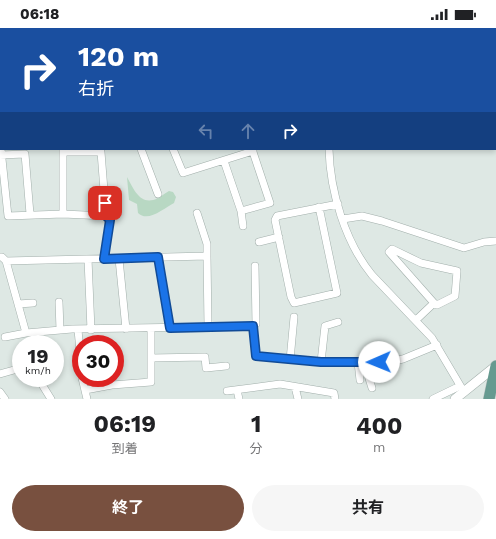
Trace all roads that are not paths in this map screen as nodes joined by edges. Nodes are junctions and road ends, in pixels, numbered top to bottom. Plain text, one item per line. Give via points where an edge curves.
1 (141, 150) edge
2 (173, 150) edge
3 (253, 150) edge
4 (329, 150) edge
5 (63, 151) edge
6 (1, 155) edge
7 (224, 161) junction
8 (158, 194) dead end
9 (338, 204) junction
10 (319, 207) junction
11 (241, 211) junction
12 (197, 213) dead end
13 (30, 214) junction
14 (63, 214) junction
15 (106, 216) junction
16 (343, 218) junction
17 (243, 226) dead end
18 (279, 237) junction
19 (496, 241) edge
20 (259, 242) dead end
21 (207, 256) junction
22 (158, 257) junction
23 (3, 259) edge
24 (88, 259) junction
25 (104, 259) junction
26 (119, 259) junction
27 (255, 266) dead end
28 (59, 302) dead end
29 (32, 303) dead end
30 (434, 303) junction
31 (18, 304) junction
32 (294, 317) dead end
33 (416, 320) junction
34 (338, 322) dead end
35 (208, 326) junction
36 (253, 326) junction
37 (170, 328) junction
38 (126, 329) junction
39 (151, 329) junction
40 (60, 330) junction
41 (78, 330) junction
42 (91, 330) junction
43 (26, 333) junction
44 (78, 335) edge
45 (6, 337) dead end
46 (437, 345) junction
47 (151, 358) junction
48 (290, 360) junction
49 (321, 362) junction
50 (358, 362) junction
51 (367, 362) junction
52 (226, 366) dead end
53 (496, 366) edge
54 (12, 371) edge
55 (0, 374) edge
56 (360, 380) dead end
57 (295, 386) junction
58 (44, 387) edge
59 (84, 387) edge
60 (372, 388) dead end
61 (462, 389) junction
62 (85, 390) junction
63 (237, 390) junction
64 (227, 391) dead end
65 (0, 392) edge
66 (5, 399) edge
67 (51, 399) edge
68 (87, 399) edge
69 (239, 399) edge
70 (298, 399) edge
71 (335, 399) edge
72 (433, 399) edge
73 (456, 399) edge
74 (489, 399) edge

1 - 8 street
2 - 7 street via 183,173
3 - 7 street
3 - 11 street via 270,203
4 - 9 street via 329,163
5 - 14 street
5 - 15 street via 101,152
6 - 13 street via 8,216
6 - 13 street via 25,154
7 - 11 street
9 - 10 street
9 - 16 street
10 - 18 street via 277,216 275,220
10 - 18 street via 337,293 294,303
11 - 17 street
12 - 21 street via 207,244
13 - 14 street
14 - 15 street
15 - 25 street via 110,220
16 - 19 street via 362,216 464,248
16 - 33 street via 349,239 364,265
18 - 20 street
21 - 22 street
21 - 35 street
22 - 26 street
22 - 37 street
23 - 24 street
23 - 31 street
24 - 25 street
24 - 42 street
25 - 26 street
26 - 38 street
27 - 36 street via 256,324
28 - 40 street
29 - 31 street
30 - 30 street via 437,305 455,296 457,271 421,263 392,250 389,252
30 - 33 street
31 - 43 street
32 - 48 street
33 - 46 street
34 - 49 street via 326,326
35 - 36 street
35 - 37 street
36 - 48 street via 256,356
37 - 39 street
38 - 39 street
38 - 42 street
39 - 47 street
40 - 41 street
40 - 43 street
41 - 42 street
41 - 44 street
43 - 45 street
46 - 51 street via 403,359
46 - 61 street
47 - 52 street via 205,357 206,368
47 - 62 street via 151,382
48 - 49 street
49 - 50 street
50 - 51 street
50 - 56 street
51 - 60 street
53 - 61 street
53 - 74 main road
54 - 55 street
57 - 63 street via 280,384
57 - 70 street
57 - 71 street via 334,393
58 - 67 street
59 - 62 street
61 - 72 street
61 - 73 street
62 - 68 street
63 - 64 street
63 - 69 street
65 - 66 street

